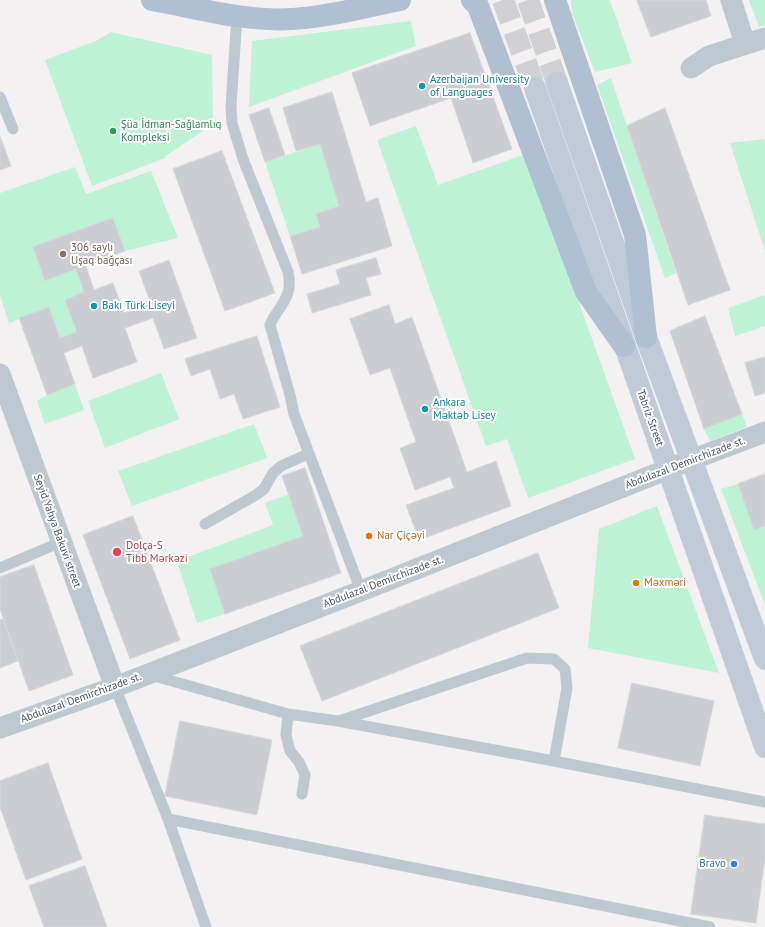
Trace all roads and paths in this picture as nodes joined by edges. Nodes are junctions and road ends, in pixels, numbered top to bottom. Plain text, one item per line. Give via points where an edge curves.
1 (152, 0) edge
2 (400, 0) edge
3 (472, 0) edge
4 (555, 0) edge
5 (730, 0) edge
6 (237, 16) junction
7 (765, 38) edge
8 (745, 44) junction
9 (691, 68) dead end
10 (557, 84) tunnel mouth
11 (535, 88) tunnel mouth
12 (0, 97) edge
13 (13, 129) dead end
14 (646, 337) junction
15 (624, 346) junction
16 (0, 374) edge
17 (765, 432) edge
18 (308, 454) junction
19 (691, 460) junction
20 (668, 469) junction
21 (205, 524) dead end
22 (62, 542) junction
23 (0, 568) edge
24 (361, 591) junction
25 (765, 659) edge
26 (146, 674) junction
27 (115, 687) junction
28 (288, 714) junction
29 (338, 721) junction
30 (0, 728) edge
31 (765, 747) edge
32 (554, 761) junction
33 (302, 794) dead end
34 (765, 802) edge
35 (168, 819) junction
36 (206, 927) edge
37 (710, 927) edge

1 - 6 main road
2 - 6 main road via 292,19
3 - 15 main road via 478,6 586,292
4 - 14 main road via 635,235
5 - 8 street
6 - 18 lane via 232,123 243,159 288,272 290,290 270,325 294,414
7 - 8 street
8 - 9 street via 709,56
10 - 14 main road
11 - 15 main road, Tabriz Street
12 - 13 lane
14 - 19 main road
15 - 20 main road, Tabriz Street
16 - 22 street, Seyid Yahya Bakuvi street
17 - 19 street, Abdulazal Demirchizade st.
18 - 21 lane via 281,466 256,496
18 - 24 lane
19 - 20 street, Abdulazal Demirchizade st.
19 - 25 main road
20 - 24 street, Abdulazal Demirchizade st.
20 - 31 main road, Tabriz Street
22 - 23 lane
22 - 27 street, Seyid Yahya Bakuvi street
24 - 26 street, Abdulazal Demirchizade st.
26 - 27 street, Abdulazal Demirchizade st.
26 - 28 lane
27 - 30 street, Abdulazal Demirchizade st.
27 - 35 lane
28 - 29 lane
28 - 33 lane via 286,735 290,751 305,775
29 - 32 lane
29 - 32 lane via 527,658 554,659 564,669 567,688
32 - 34 lane
35 - 36 lane
35 - 37 lane

